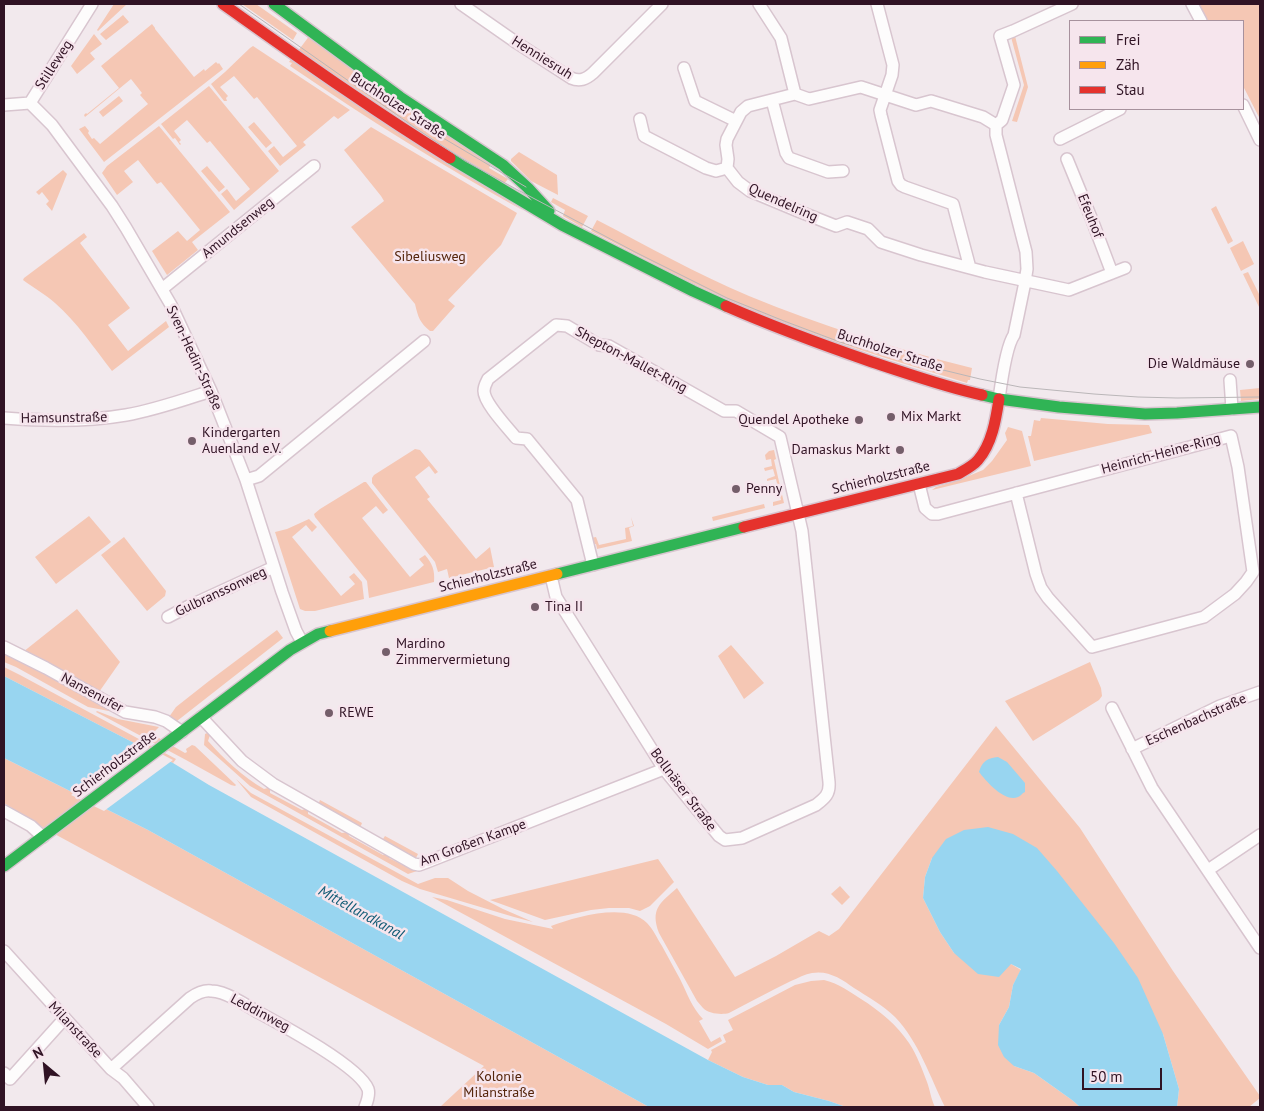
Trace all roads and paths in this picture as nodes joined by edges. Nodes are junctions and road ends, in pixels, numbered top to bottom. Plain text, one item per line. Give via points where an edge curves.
1 (92, 4) edge
2 (223, 4) edge
3 (274, 4) edge
4 (662, 4) edge
5 (758, 4) edge
6 (877, 4) edge
7 (1072, 4) edge
8 (1192, 4) edge
9 (469, 6) edge
10 (1200, 20) edge
11 (684, 68) dead end
12 (795, 94) junction
13 (885, 95) junction
14 (772, 100) junction
15 (30, 103) junction
16 (4, 105) edge
17 (1244, 107) edge
18 (1118, 110) edge
19 (640, 119) dead end
20 (736, 121) junction
21 (996, 125) junction
22 (1060, 139) dead end
23 (1260, 140) edge
24 (1067, 159) dead end
25 (314, 166) dead end
26 (727, 168) junction
27 (843, 170) dead end
28 (562, 225) junction
29 (970, 268) junction
30 (1125, 268) dead end
31 (1112, 273) junction
32 (1025, 282) junction
33 (162, 289) junction
34 (424, 341) dead end
35 (1230, 380) dead end
36 (211, 391) junction
37 (999, 399) junction
38 (1260, 407) edge
39 (1232, 409) junction
40 (4, 418) edge
41 (246, 480) junction
42 (920, 484) junction
43 (1016, 493) junction
44 (798, 514) junction
45 (593, 565) junction
46 (274, 567) junction
47 (1256, 571) edge
48 (551, 576) junction
49 (168, 617) dead end
50 (302, 642) junction
51 (4, 648) edge
52 (1260, 692) edge
53 (1112, 708) dead end
54 (201, 717) junction
55 (182, 732) junction
56 (1132, 749) junction
57 (664, 769) junction
58 (4, 811) edge
59 (1260, 835) edge
60 (43, 837) junction
61 (4, 866) edge
62 (1208, 870) junction
63 (1260, 948) edge
64 (4, 951) edge
65 (65, 1018) junction
66 (111, 1069) junction
67 (4, 1073) edge
68 (148, 1107) edge
69 (365, 1107) edge

1 - 15 street, Stilleweg
2 - 28 main road, Buchholzer Straße via 403,129
3 - 28 main road, Buchholzer Straße via 400,97 503,165
4 - 9 street, Henniesruh via 593,73 578,80 517,43
5 - 12 street via 781,38
6 - 13 street via 893,65
7 - 21 street via 1000,36 1014,85 1002,120
8 - 10 street
11 - 20 street via 695,101
12 - 13 street via 809,100 861,87
12 - 14 street
13 - 21 street via 916,105 931,101 982,117
13 - 29 street via 880,110 899,181 906,188 953,204
14 - 20 street via 744,108
14 - 27 street via 789,158 828,172
15 - 16 street, Stilleweg
15 - 33 street, Sven-Hedin-Straße via 52,125 112,206
17 - 23 street
18 - 22 street
19 - 26 street via 644,136 706,168
20 - 26 street via 727,139
21 - 32 street via 1026,252
24 - 31 street, Efeuhof
25 - 33 street, Amundsenweg
26 - 29 street, Quendelring via 750,191 798,211 836,226 847,222 868,229 881,242
28 - 37 main road, Buchholzer Straße via 766,324 914,376
29 - 32 street, Quendelring
30 - 31 street
31 - 32 street via 1069,290
32 - 37 street
33 - 36 street, Sven-Hedin-Straße
34 - 41 street via 259,476
35 - 39 street
36 - 40 street, Hamsunstraße via 162,407 88,420
36 - 41 street, Sven-Hedin-Straße
37 - 39 main road, Buchholzer Straße via 1145,414
37 - 42 main road, Schierholzstraße via 989,441 979,458 958,474
38 - 39 main road, Buchholzer Straße
41 - 46 street, Sven-Hedin-Straße
42 - 43 street, Heinrich-Heine-Ring via 924,508 932,514
42 - 44 main road, Schierholzstraße
43 - 47 street, Heinrich-Heine-Ring via 1231,436
43 - 47 street, Heinrich-Heine-Ring via 1041,588 1092,647 1204,617 1235,594
44 - 45 main road, Schierholzstraße
44 - 45 street, Shepton-Mallet-Ring via 780,437 736,411 724,411 609,346 599,345 567,326 556,325 488,379 484,391 489,404 516,438 527,439 576,500
44 - 57 street, Bollnäser Straße via 830,789 816,805 742,838 725,840
45 - 48 main road, Schierholzstraße
46 - 49 street, Gulbranssonweg
46 - 50 street, Sven-Hedin-Straße
48 - 50 main road, Schierholzstraße via 337,628
48 - 57 street, Bollnäser Straße via 556,597
50 - 54 main road, Schierholzstraße
51 - 55 street, Nansenufer via 124,712 155,717
52 - 56 street, Eschenbachstraße via 1220,706
53 - 56 street
54 - 55 main road, Schierholzstraße
54 - 57 street, Am Großen Kampe via 242,761 273,784 419,865
55 - 60 main road, Schierholzstraße
56 - 62 street via 1152,788
58 - 60 street
59 - 62 street
60 - 61 main road, Schierholzstraße
62 - 63 street
64 - 65 street, Milanstraße
65 - 66 street, Milanstraße
65 - 67 street via 10,1079
66 - 68 street, Milanstraße
66 - 69 street, Leddinweg via 190,998 208,990 237,1000 296,1032 340,1061 368,1088

